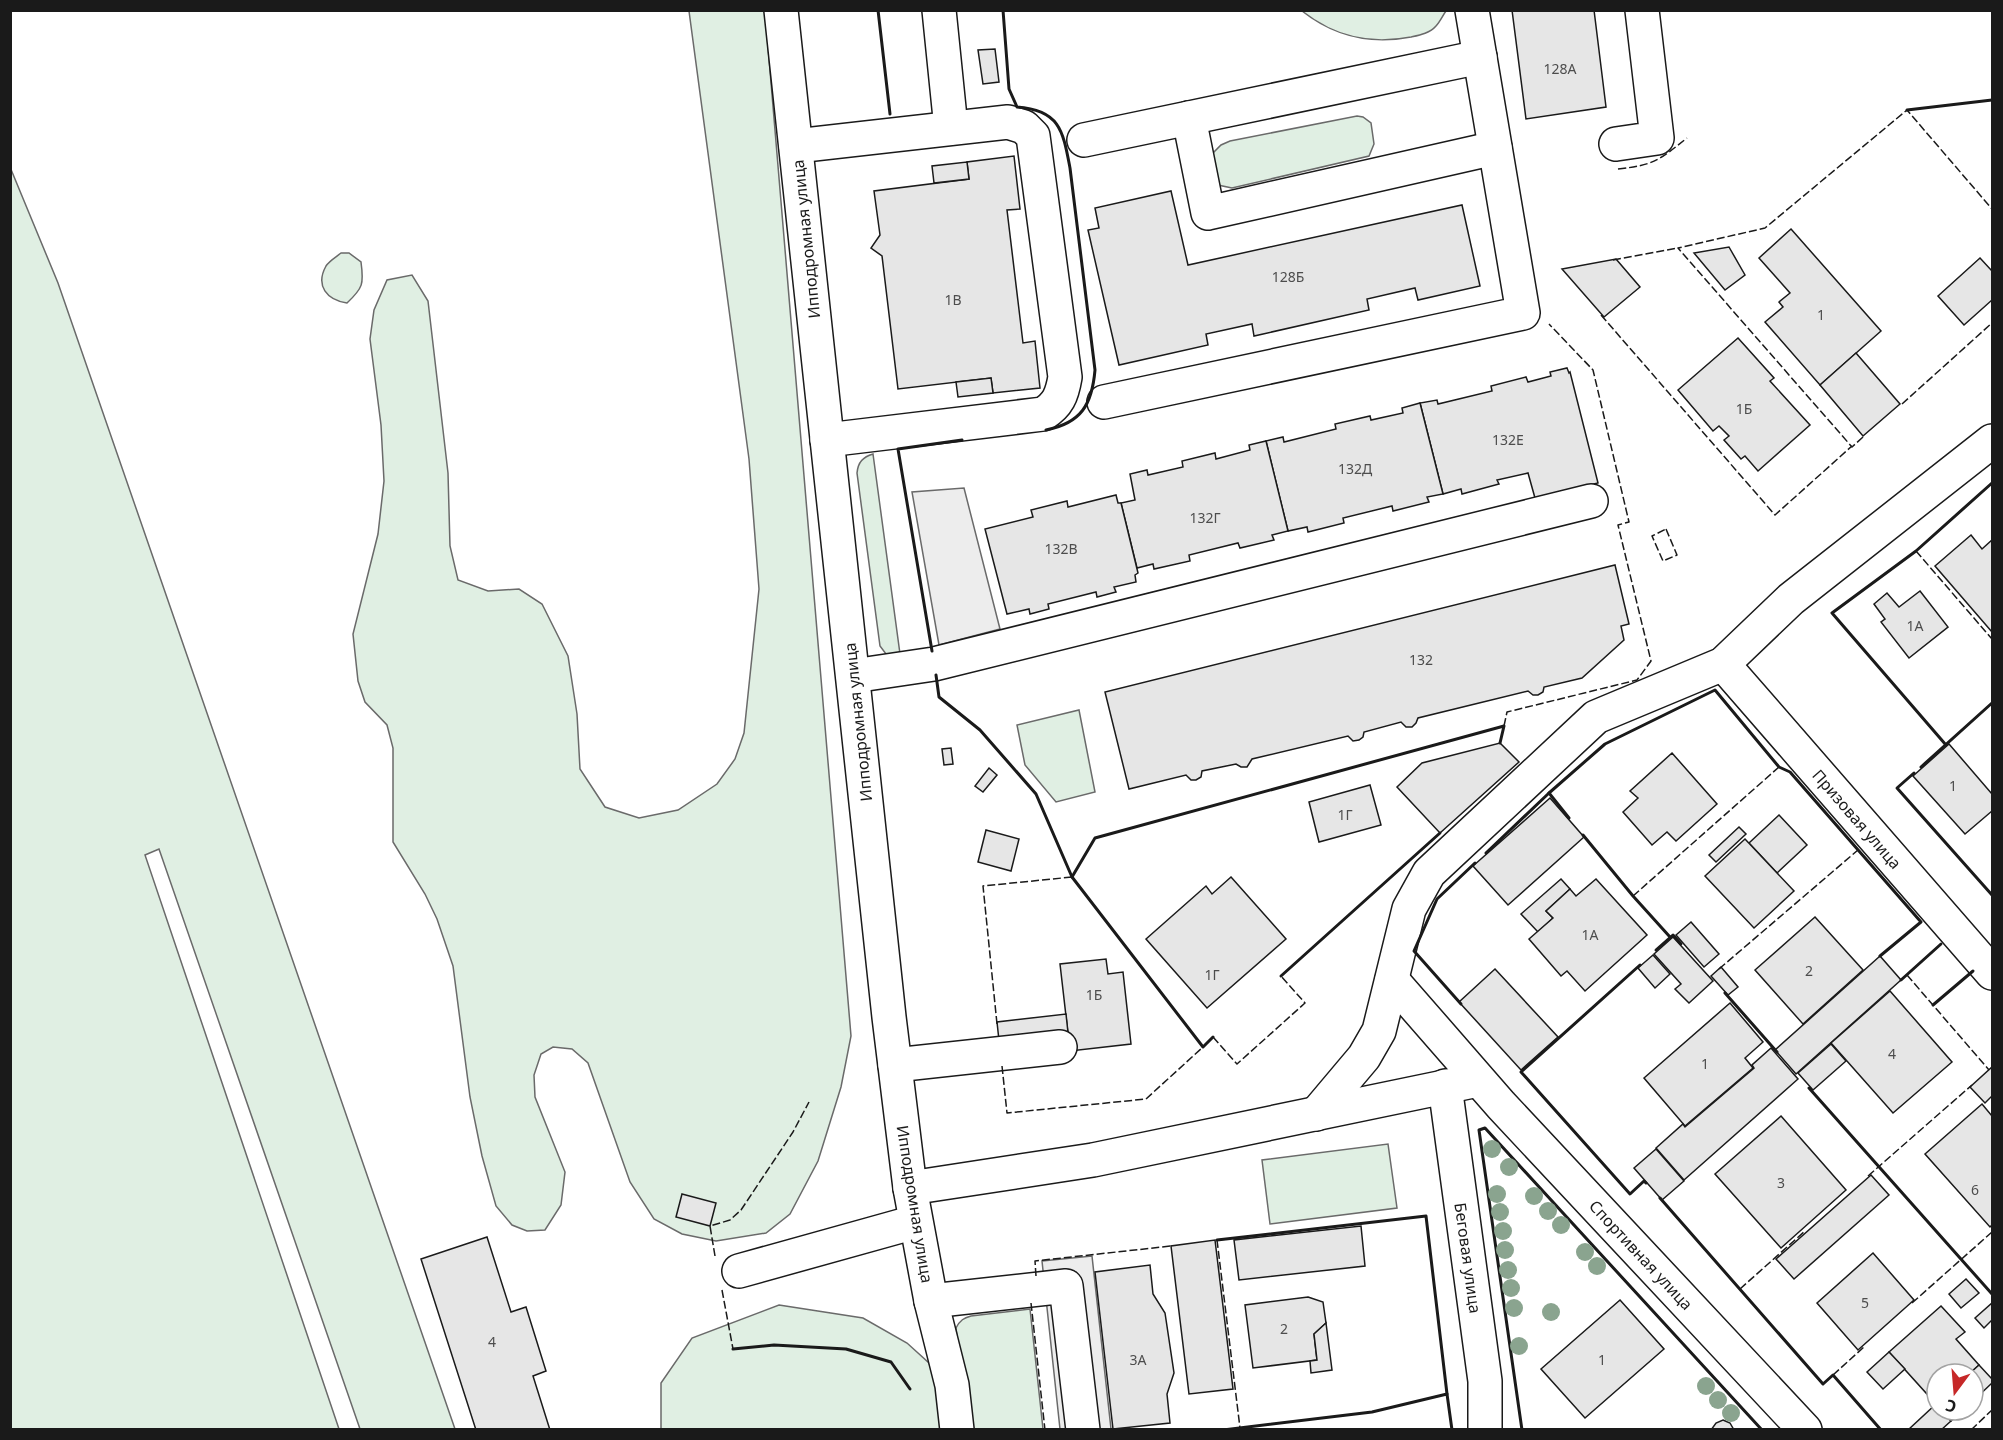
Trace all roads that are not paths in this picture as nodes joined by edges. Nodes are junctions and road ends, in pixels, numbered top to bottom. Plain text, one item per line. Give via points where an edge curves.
1 (781, 10) edge
2 (939, 10) edge
3 (1472, 10) edge
4 (1642, 10) edge
5 (1480, 57) junction
6 (1189, 118) junction
7 (951, 128) junction
8 (1084, 140) dead end
9 (1616, 144) dead end
10 (796, 146) junction
11 (1495, 148) junction
12 (1104, 402) dead end
13 (827, 440) junction
14 (1992, 441) edge
15 (1591, 501) dead end
16 (1723, 664) junction
17 (853, 676) junction
18 (1992, 974) edge
19 (1392, 980) junction
20 (1060, 1047) dead end
21 (895, 1065) junction
22 (1478, 1080) junction
23 (1445, 1086) junction
24 (1316, 1114) junction
25 (910, 1188) junction
26 (915, 1222) junction
27 (739, 1271) dead end
28 (931, 1301) junction
29 (957, 1430) edge
30 (1083, 1430) edge
31 (1485, 1430) edge
32 (1804, 1430) edge

1 - 10 street, Ипподромная улица
2 - 7 street
3 - 5 street
4 - 9 street via 1657,138
5 - 6 street
5 - 11 street
6 - 8 street
6 - 11 street via 1208,213
7 - 10 street
7 - 13 street via 1008,122 1024,127 1033,136 1065,377 1062,395 1054,408 1043,414
10 - 13 street, Ипподромная улица
11 - 12 street via 1523,313
13 - 17 street, Ипподромная улица
14 - 16 street via 1791,599
15 - 17 street via 934,664
16 - 18 street, Призовая улица
16 - 19 street via 1596,717 1429,873 1409,909
17 - 21 street, Ипподромная улица
19 - 22 street, Спортивная улица
19 - 24 street via 1379,1031 1364,1057
20 - 21 street
21 - 25 street, Ипподромная улица
22 - 23 street
22 - 32 street, Спортивная улица
23 - 24 street
23 - 31 street, Беговая улица via 1485,1381
24 - 25 street via 1093,1160
25 - 26 street, Ипподромная улица
26 - 27 street
26 - 28 street, Ипподромная улица
28 - 29 street, Ипподромная улица via 952,1385
28 - 30 street via 1066,1286

